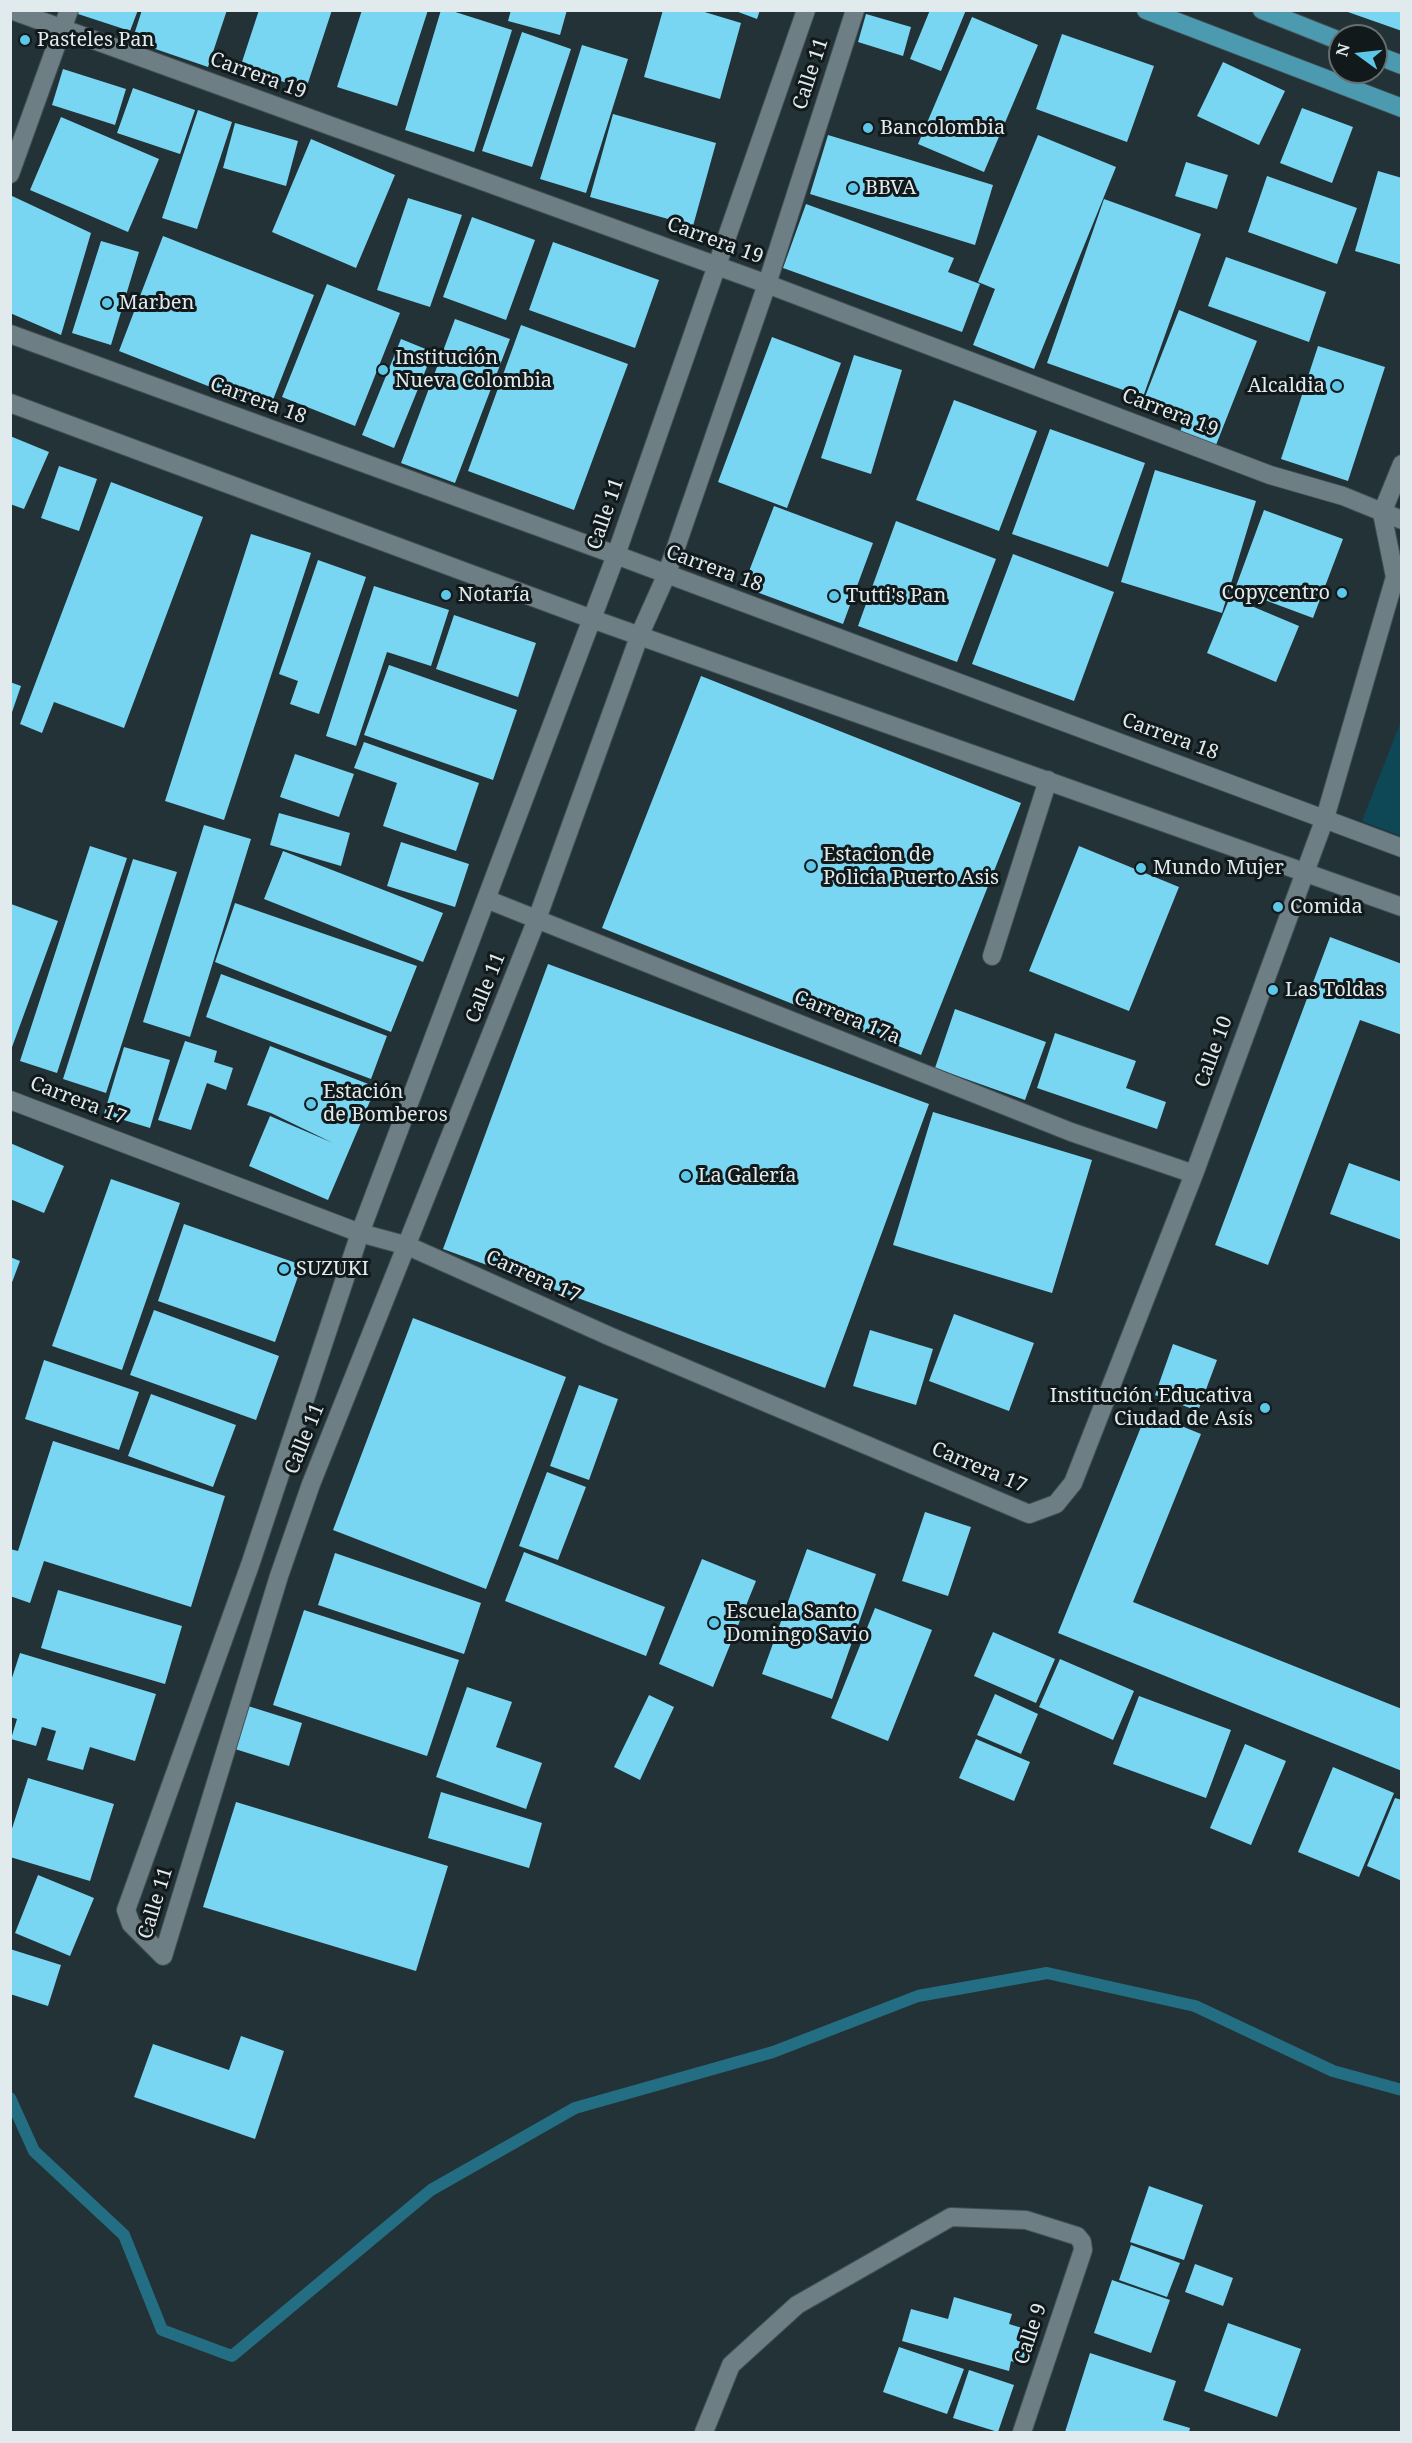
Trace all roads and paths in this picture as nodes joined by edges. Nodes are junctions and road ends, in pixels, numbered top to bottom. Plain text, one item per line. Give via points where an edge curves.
1 (11, 10) edge
2 (69, 10) edge
3 (806, 10) edge
4 (855, 10) edge
5 (1146, 10) edge
6 (1262, 10) edge
7 (62, 30) junction
8 (1328, 36) edge
9 (1401, 108) edge
10 (10, 174) edge
11 (717, 266) junction
12 (767, 284) junction
13 (10, 334) edge
14 (10, 403) edge
15 (1401, 464) edge
16 (1382, 513) junction
17 (1401, 520) edge
18 (616, 555) junction
19 (1398, 574) edge
20 (666, 576) junction
21 (592, 619) junction
22 (640, 634) junction
23 (1048, 780) junction
24 (1325, 818) junction
25 (1401, 848) edge
26 (1305, 871) junction
27 (486, 899) junction
28 (1401, 907) edge
29 (537, 919) junction
30 (992, 956) dead end
31 (10, 1100) edge
32 (1194, 1173) junction
33 (360, 1233) junction
34 (408, 1246) junction
35 (280, 1473) junction
36 (311, 1484) junction
37 (1029, 1514) joint
38 (250, 1565) junction
39 (279, 1576) junction
40 (704, 2433) edge
41 (1022, 2433) edge

1 - 7 street, Carrera 19
2 - 7 street
3 - 11 street, Calle 11
4 - 12 street, Calle 11
5 - 9 main road
6 - 8 main road
7 - 10 street
7 - 11 street, Carrera 19
11 - 12 street, Carrera 19
11 - 18 street, Calle 11
12 - 16 street, Carrera 19 via 1270,475 1343,496
12 - 20 street, Calle 11
13 - 18 street, Carrera 18
14 - 21 street
15 - 16 street
16 - 17 street, Carrera 19
16 - 19 street, Calle 10
18 - 20 street, Carrera 18
18 - 21 street, Calle 11
19 - 24 street, Calle 10
20 - 22 street, Calle 11
20 - 24 street, Carrera 18
21 - 22 street
21 - 27 street, Calle 11
22 - 23 street
22 - 29 street, Calle 11
23 - 26 street
23 - 30 street
24 - 25 street, Carrera 18
24 - 26 street, Calle 10
26 - 28 street
26 - 32 street, Calle 10
27 - 29 street, Carrera 17a
27 - 33 street, Calle 11
29 - 32 street, Carrera 17a via 1071,1132
29 - 34 street, Calle 11
31 - 33 street, Carrera 17
32 - 37 street, Calle 10 via 1073,1483 1056,1504
33 - 34 street, Carrera 17
33 - 35 street, Calle 11
34 - 36 street, Calle 11
34 - 37 street, Carrera 17
35 - 36 street
35 - 38 street, Calle 11
36 - 39 street, Calle 11
38 - 39 street
38 - 39 street, Calle 11 via 126,1910 131,1924 163,1956
40 - 41 street, Calle 9 via 731,2365 797,2305 951,2217 1026,2220 1077,2236 1082,2242 1083,2250

